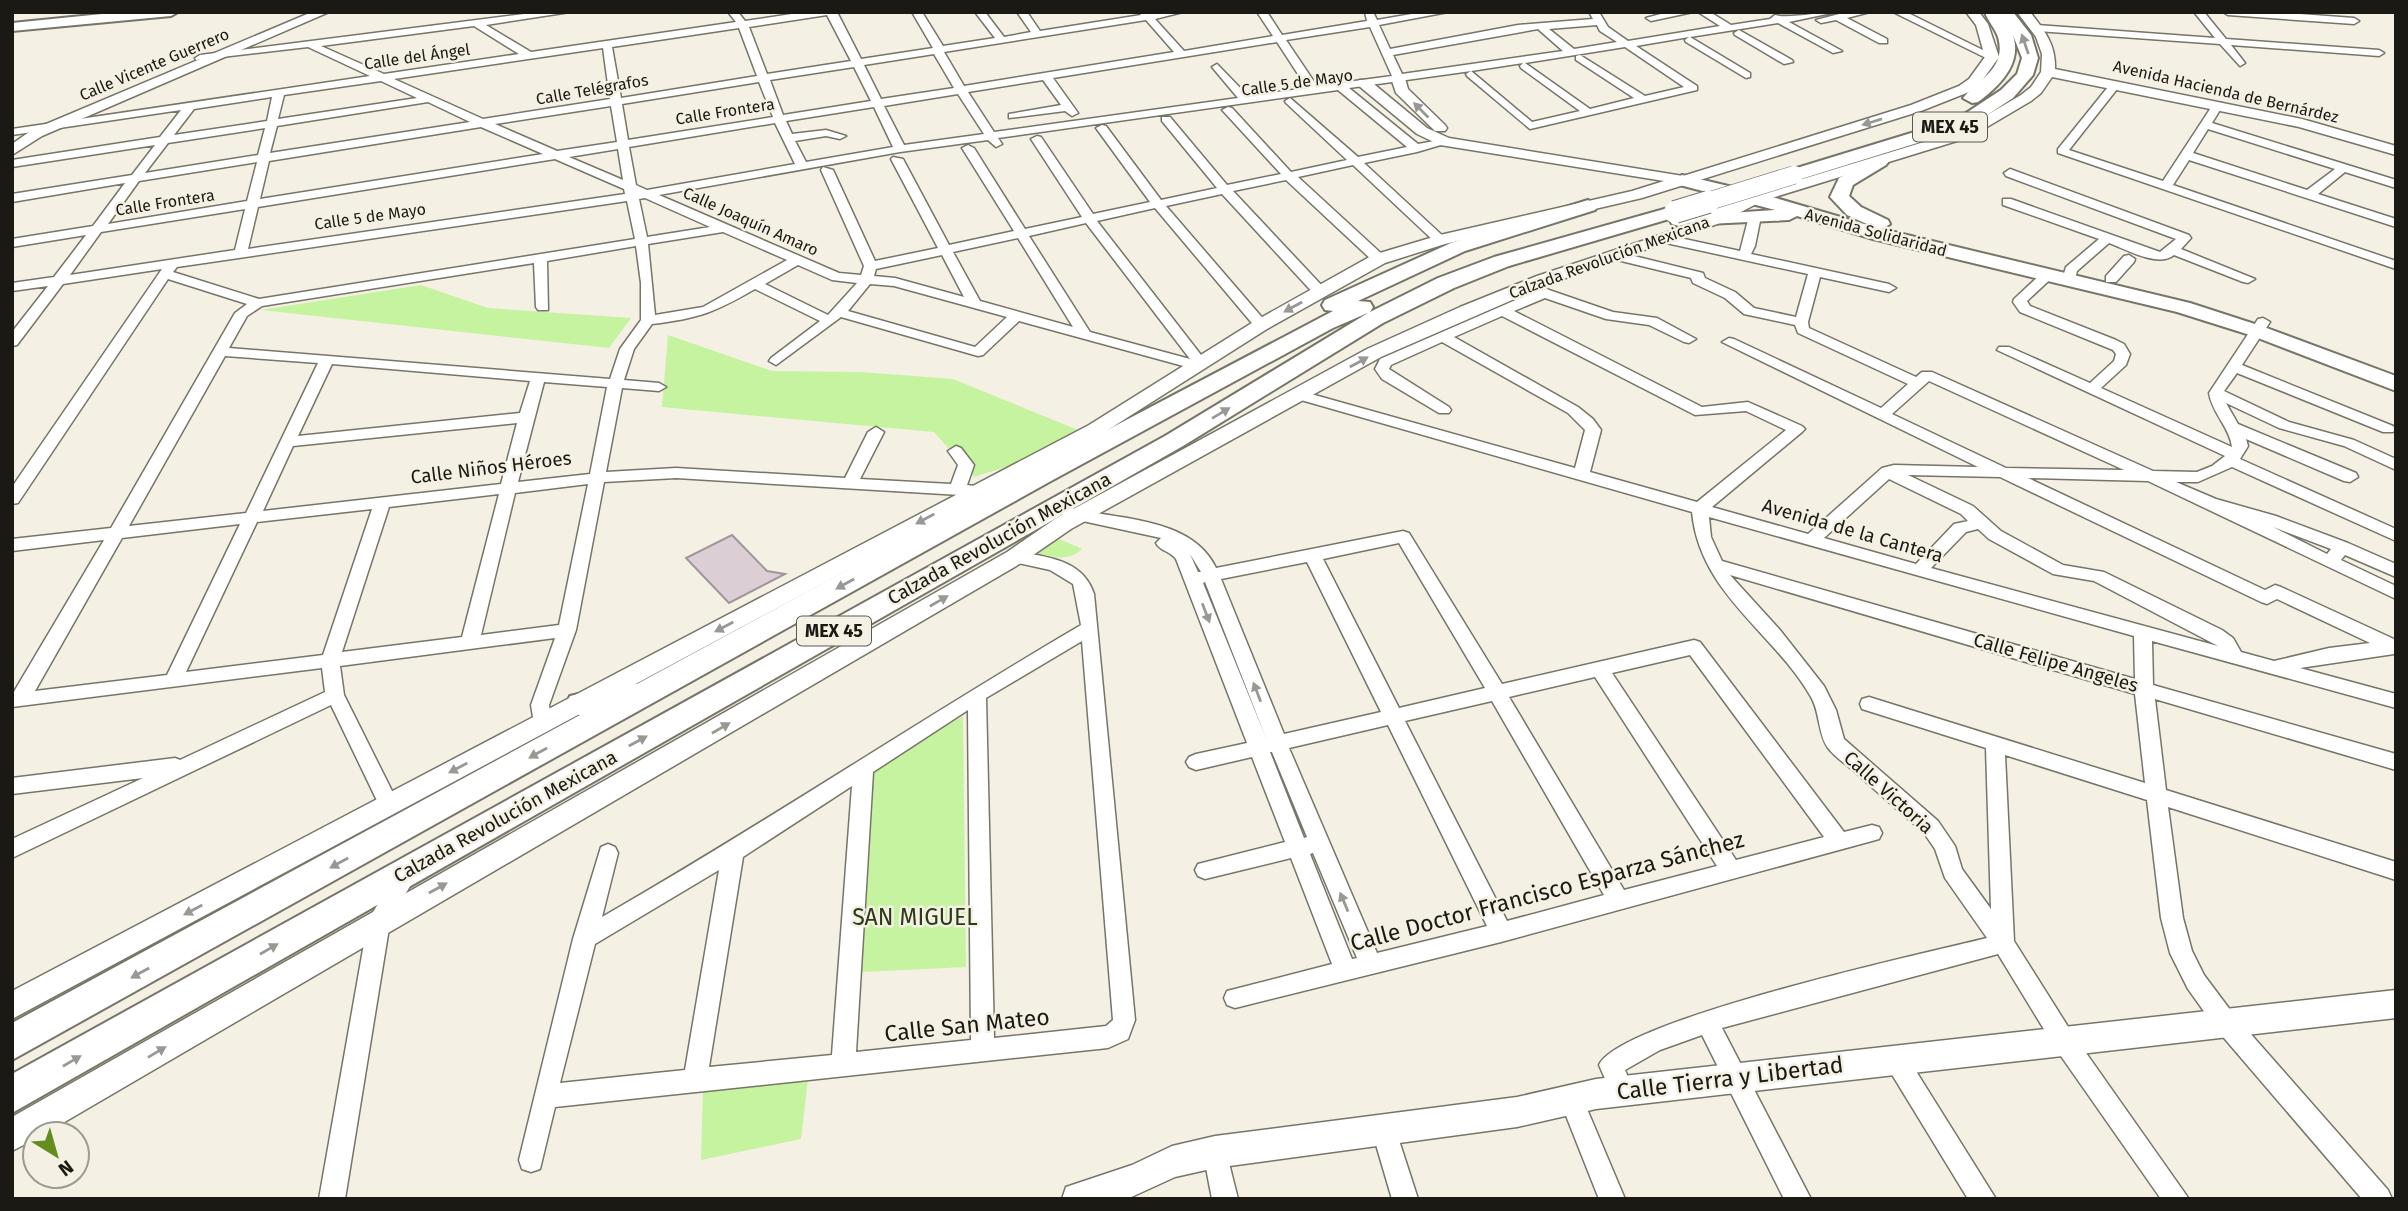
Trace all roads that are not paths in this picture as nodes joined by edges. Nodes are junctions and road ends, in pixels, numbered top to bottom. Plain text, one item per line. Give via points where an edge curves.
1 (171, 12) edge
2 (310, 12) edge
3 (323, 12) edge
4 (565, 12) edge
5 (733, 12) edge
6 (829, 12) edge
7 (917, 12) edge
8 (980, 12) edge
9 (1022, 12) edge
10 (1178, 12) edge
11 (1262, 12) edge
12 (1368, 12) edge
13 (1443, 12) edge
14 (1688, 12) edge
15 (1703, 12) edge
16 (1764, 12) edge
17 (1865, 12) edge
18 (1898, 12) edge
19 (1972, 12) edge
20 (1990, 12) edge
21 (2005, 12) edge
22 (2023, 12) edge
23 (2199, 12) edge
24 (2228, 12) edge
25 (1832, 13) edge
26 (1146, 15) edge
27 (99, 16) edge
28 (1596, 17) edge
29 (2357, 17) edge
30 (1373, 23) junction
31 (1783, 23) junction
32 (477, 24) junction
33 (743, 25) junction
34 (12, 26) edge
35 (1539, 26) junction
36 (2038, 28) junction
37 (1734, 30) junction
38 (1037, 34) junction
39 (1277, 38) junction
40 (1684, 38) junction
41 (1001, 40) junction
42 (1883, 41) dead end
43 (2222, 41) junction
44 (1492, 43) junction
45 (607, 44) junction
46 (311, 45) junction
47 (1630, 47) junction
48 (938, 49) junction
49 (1837, 51) dead end
50 (1386, 53) junction
51 (2379, 53) dead end
52 (1181, 54) junction
53 (220, 55) junction
54 (528, 55) junction
55 (1576, 56) junction
56 (1992, 57) junction
57 (201, 58) junction
58 (1455, 60) dead end
59 (856, 62) junction
60 (1788, 62) dead end
61 (2240, 63) dead end
62 (1522, 64) junction
63 (1217, 67) dead end
64 (2049, 68) junction
65 (1468, 71) junction
66 (1746, 75) dead end
67 (764, 76) junction
68 (1046, 76) junction
69 (382, 77) junction
70 (1398, 81) junction
71 (2021, 81) junction
72 (2116, 84) junction
73 (1367, 86) junction
74 (959, 89) junction
75 (1343, 89) junction
76 (1314, 90) junction
77 (279, 92) junction
78 (429, 99) junction
79 (1245, 99) junction
80 (616, 100) junction
81 (1290, 100) junction
82 (1644, 100) junction
83 (876, 103) junction
84 (1387, 103) junction
85 (2218, 105) junction
86 (190, 106) junction
87 (1228, 110) junction
88 (2007, 110) junction
89 (1588, 112) junction
90 (1013, 116) dead end
91 (779, 118) junction
92 (1166, 119) junction
93 (271, 122) junction
94 (482, 123) junction
95 (2206, 125) junction
96 (54, 126) junction
97 (1102, 128) junction
98 (36, 131) junction
99 (12, 132) edge
100 (841, 136) dead end
101 (12, 138) edge
102 (789, 138) junction
103 (163, 139) junction
104 (1037, 139) junction
105 (993, 140) junction
106 (1445, 142) junction
107 (622, 144) junction
108 (2396, 144) edge
109 (968, 148) junction
110 (1417, 149) junction
111 (12, 151) edge
112 (2396, 151) edge
113 (898, 154) junction
114 (555, 155) junction
115 (2186, 155) junction
116 (264, 158) junction
117 (1880, 162) junction
118 (1355, 163) junction
119 (12, 164) edge
120 (802, 166) junction
121 (2343, 168) junction
122 (1612, 169) junction
123 (827, 170) junction
124 (1785, 171) junction
125 (2010, 173) dead end
126 (1289, 176) junction
127 (1690, 177) junction
128 (133, 178) junction
129 (734, 180) junction
130 (2396, 184) edge
131 (2166, 186) junction
132 (1224, 190) junction
133 (631, 191) junction
134 (647, 194) junction
135 (2309, 195) junction
136 (18, 197) edge
137 (1761, 202) junction
138 (2007, 202) dead end
139 (1656, 203) junction
140 (253, 204) junction
141 (1158, 204) junction
142 (1588, 206) junction
143 (12, 212) edge
144 (1090, 220) junction
145 (1714, 220) joint
146 (2394, 220) edge
147 (1886, 226) junction
148 (97, 228) junction
149 (725, 228) junction
150 (1020, 234) junction
151 (2106, 238) junction
152 (1666, 239) junction
153 (1440, 240) junction
154 (12, 243) edge
155 (644, 243) junction
156 (947, 250) junction
157 (2174, 251) junction
158 (241, 253) junction
159 (1744, 255) junction
160 (1618, 256) junction
161 (540, 259) junction
162 (1379, 259) junction
163 (2129, 259) dead end
164 (797, 260) junction
165 (2396, 265) edge
166 (169, 268) junction
167 (1815, 271) junction
168 (870, 273) junction
169 (2048, 275) junction
170 (2070, 275) junction
171 (60, 279) junction
172 (2111, 279) junction
173 (2248, 279) dead end
174 (755, 284) junction
175 (12, 287) edge
176 (1889, 288) dead end
177 (1538, 289) junction
178 (1320, 292) junction
179 (258, 303) junction
180 (974, 303) junction
181 (543, 307) dead end
182 (1501, 310) junction
183 (1018, 314) junction
184 (833, 316) junction
185 (648, 320) junction
186 (1801, 322) junction
187 (1261, 325) junction
188 (2260, 326) junction
189 (1083, 332) junction
190 (1441, 336) junction
191 (1689, 339) dead end
192 (12, 342) edge
193 (1728, 342) dead end
194 (2004, 350) dead end
195 (220, 351) junction
196 (1268, 353) junction
197 (327, 360) junction
198 (776, 361) dead end
199 (1199, 365) junction
200 (2232, 366) junction
201 (2396, 373) edge
202 (538, 378) junction
203 (1922, 379) junction
204 (2396, 384) edge
205 (615, 385) junction
206 (659, 387) dead end
207 (1262, 387) junction
208 (2091, 390) junction
209 (2216, 394) junction
210 (1299, 395) junction
211 (1444, 410) dead end
212 (1882, 415) junction
213 (526, 417) junction
214 (2234, 428) junction
215 (2388, 429) dead end
216 (876, 432) dead end
217 (1101, 435) junction
218 (289, 442) junction
219 (956, 451) dead end
220 (2233, 458) junction
221 (2396, 465) edge
222 (2001, 471) junction
223 (1888, 472) junction
224 (1581, 475) junction
225 (597, 476) junction
226 (2151, 476) junction
227 (2350, 477) dead end
228 (850, 483) junction
229 (509, 486) junction
230 (967, 491) junction
231 (12, 499) edge
232 (383, 501) junction
233 (2210, 503) junction
234 (1700, 508) junction
235 (1058, 515) junction
236 (254, 516) junction
237 (1981, 523) junction
238 (120, 532) junction
239 (2396, 536) edge
240 (1812, 540) junction
241 (12, 545) edge
242 (2342, 547) junction
243 (1311, 554) junction
244 (1015, 557) junction
245 (2330, 562) junction
246 (1715, 565) junction
247 (1919, 571) junction
248 (2396, 571) edge
249 (1202, 577) junction
250 (2396, 593) edge
251 (1090, 628) junction
252 (567, 630) junction
253 (2143, 630) junction
254 (470, 642) junction
255 (2395, 647) edge
256 (2234, 655) junction
257 (330, 662) junction
258 (2274, 667) junction
259 (1599, 668) junction
260 (173, 681) junction
261 (659, 687) junction
262 (2144, 687) junction
263 (1497, 692) junction
264 (335, 695) junction
265 (977, 695) junction
266 (17, 701) edge
267 (2396, 701) edge
268 (581, 704) junction
269 (1869, 704) dead end
270 (1393, 716) junction
271 (542, 724) junction
272 (1995, 743) junction
273 (1268, 746) junction
274 (1196, 762) dead end
275 (2396, 762) edge
276 (189, 764) junction
277 (863, 768) junction
278 (12, 786) edge
279 (2156, 793) junction
280 (389, 804) junction
281 (1872, 833) dead end
282 (1839, 841) junction
283 (1309, 845) junction
284 (12, 849) edge
285 (733, 852) junction
286 (608, 853) dead end
287 (408, 870) junction
288 (1205, 870) dead end
289 (1731, 870) junction
290 (2396, 871) edge
291 (1618, 899) junction
292 (379, 921) junction
293 (1501, 932) junction
294 (584, 939) junction
295 (2003, 943) junction
296 (1371, 965) junction
297 (1346, 971) junction
298 (1235, 998) dead end
299 (12, 1006) edge
300 (2394, 1006) edge
301 (1707, 1023) junction
302 (2226, 1023) junction
303 (2064, 1041) junction
304 (12, 1043) edge
305 (983, 1050) junction
306 (1896, 1059) junction
307 (843, 1065) junction
308 (1734, 1078) junction
309 (695, 1080) junction
310 (1622, 1091) junction
311 (12, 1095) edge
312 (545, 1096) junction
313 (1571, 1098) junction
314 (1384, 1131) junction
315 (12, 1135) edge
316 (1215, 1153) junction
317 (531, 1160) dead end
318 (332, 1199) edge
319 (1078, 1199) edge
320 (1225, 1199) edge
321 (1405, 1199) edge
322 (1612, 1199) edge
323 (1798, 1199) edge
324 (1983, 1199) edge
325 (2176, 1199) edge
326 (2379, 1199) edge

1 - 27 main road
2 - 57 street, Calle Vicente Guerrero
3 - 53 street, Calle Vicente Guerrero
4 - 32 street
5 - 33 street
6 - 33 street, Calle del Ángel
6 - 59 street
7 - 48 street
8 - 41 street
9 - 38 street
10 - 26 street, Calle Telégrafos
11 - 39 street
12 - 30 street
13 - 30 street, Calle Frontera
14 - 40 street via 1651,18
15 - 37 street
16 - 31 street
17 - 25 street, Calle 5 de Mayo
18 - 56 street
19 - 56 street via 1982,24
20 - 124 main road, MEX 45 via 2008,53 2005,67 1981,92 1929,117
71 -> 21 main road via 2028,69 2029,51
22 - 36 street
23 - 43 street
24 - 29 street
25 - 31 street, Calle 5 de Mayo
25 - 42 street
26 - 38 street, Calle Telégrafos
26 - 52 street
27 - 34 main road
28 - 35 street
28 - 47 street
30 - 39 street, Calle Frontera
30 - 50 street
31 - 37 street, Calle 5 de Mayo
31 - 49 street
32 - 46 street
32 - 54 street
33 - 45 street, Calle del Ángel
33 - 67 street
35 - 44 street
35 - 55 street
36 - 43 street
36 - 64 street via 2049,54
37 - 40 street, Calle 5 de Mayo
37 - 60 street
38 - 41 street, Calle Telégrafos
39 - 52 street, Calle Frontera
39 - 76 street
40 - 47 street, Calle 5 de Mayo
40 - 66 street
41 - 48 street, Calle Telégrafos
43 - 51 street
43 - 61 street
44 - 50 street
44 - 62 street
45 - 54 street, Calle del Ángel
45 - 80 street
46 - 53 street
46 - 69 street
47 - 55 street, Calle 5 de Mayo
47 - 82 street via 1693,88
48 - 59 street, Calle Telégrafos
48 - 74 street
50 - 70 street
52 - 68 street, Calle Frontera
53 - 57 street
53 - 96 street, Calle Vicente Guerrero
54 - 69 street, Calle del Ángel
55 - 62 street, Calle 5 de Mayo
55 - 82 street
56 -> 127 street, Calzada Revolución Mexicana via 1974,82 1949,97
57 - 98 street, Calle Vicente Guerrero
58 - 65 street
59 - 67 street, Calle Telégrafos
59 - 83 street
62 - 65 street, Calle 5 de Mayo
62 - 89 street
63 - 79 street
64 - 72 street, Avenida Hacienda de Bernárdez
64 - 88 street via 2036,90
64 - 108 street, Avenida Hacienda de Bernárdez via 2306,117
65 - 70 street, Calle 5 de Mayo
65 - 89 street via 1530,126
67 - 80 street, Calle Telégrafos
67 - 91 street
68 - 74 street, Calle Frontera
68 - 90 street via 1070,111
69 - 77 street, Calle del Ángel
69 - 78 street
70 - 73 street, Calle 5 de Mayo
127 -> 70 street, Avenida Solidaridad via 1452,133 1436,125
71 - 88 main road
71 - 124 main road, MEX 45 via 1963,123
72 - 85 street, Avenida Hacienda de Bernárdez
72 - 131 street via 2062,151
73 - 75 street, Calle 5 de Mayo
73 - 84 street, Avenida Solidaridad
74 - 83 street, Calle Frontera
74 - 105 street
75 - 76 street, Calle 5 de Mayo
75 - 81 street, Calle 5 de Mayo
75 - 84 street
75 - 110 street
76 - 79 street, Calle 5 de Mayo
77 - 86 street, Calle del Ángel
77 - 93 street
78 - 93 street
78 - 94 street
79 - 105 street, Calle 5 de Mayo
80 - 94 street, Calle Telégrafos
80 - 107 street
81 - 87 street, Calle 5 de Mayo
81 - 118 street
82 - 89 street
83 - 91 street, Calle Frontera
83 - 113 street
84 - 106 street, Avenida Solidaridad via 1422,131
85 - 95 street
85 - 112 street, Avenida Hacienda de Bernárdez via 2302,123
86 - 96 street, Calle del Ángel
86 - 103 street
87 - 92 street, Calle 5 de Mayo
87 - 126 street
88 - 117 street via 1965,134
91 - 102 street
91 - 107 street, Calle Frontera
92 - 97 street, Calle 5 de Mayo
92 - 132 street
93 - 103 street
93 - 116 street
94 - 114 street
94 - 116 street, Calle Telégrafos
95 - 115 street
95 - 121 street
96 - 98 street, Calle Vicente Guerrero
97 - 104 street, Calle 5 de Mayo
97 - 141 street
98 - 99 street
98 - 101 street
98 - 111 street, Calle Vicente Guerrero
100 - 102 street
102 - 120 street
103 - 119 street
103 - 128 street
104 - 105 street, Calle 5 de Mayo
104 - 144 street
105 - 109 street, Calle 5 de Mayo
105 - 113 street, Calle 5 de Mayo
106 - 110 street
106 - 122 street, Avenida Solidaridad
107 - 114 street, Calle Frontera
107 - 133 street
109 - 113 street, Calle 5 de Mayo
109 - 150 street
110 - 118 street
113 - 120 street, Calle 5 de Mayo
113 - 123 street, Calle 5 de Mayo
113 - 156 street
114 - 133 street
114 - 140 street, Calle Frontera
115 - 131 street
115 - 135 street
116 - 128 street, Calle Telégrafos
116 - 140 street
117 - 137 street
117 - 147 main road via 1845,182 1839,197 1854,211
118 - 126 street
118 - 153 street
120 - 129 street, Calle 5 de Mayo
121 - 130 street
121 - 135 street
122 - 127 street, Avenida Solidaridad
122 - 139 street via 1629,177
123 - 129 street, Calle 5 de Mayo
123 - 168 street
124 - 139 main road, MEX 45, bridge
125 - 157 street via 2184,236
126 - 132 street
126 - 162 street
127 - 137 main road, Avenida Solidaridad
127 - 139 street, Calzada Revolución Mexicana
128 - 136 street, Calle Telégrafos
128 - 148 street
129 - 134 street, Calle 5 de Mayo
131 - 165 street
132 - 141 street
132 - 178 street
133 - 134 street, Calle 5 de Mayo
133 - 155 street
133 - 158 street, Calle 5 de Mayo
134 - 149 street, Calle Joaquín Amaro
135 - 146 street
136 - 143 street
137 - 145 main road
137 - 147 main road, Avenida Solidaridad
137 - 159 street
137 - 169 main road, Avenida Solidaridad
137 - 207 main road via 1542,258 1488,278
138 - 151 street
139 - 142 street, Calzada Revolución Mexicana
139 - 196 main road, Calzada Revolución Mexicana / MEX 45 via 1495,248
139 - 207 main road, Calzada Revolución Mexicana / MEX 45 via 1448,282 1345,335
140 - 148 street, Calle Frontera
140 - 158 street
141 - 144 street
141 - 187 street
142 - 153 street, Calzada Revolución Mexicana
142 - 196 main road via 1458,247 1393,276 1331,306
144 - 150 street
144 - 199 street
145 - 152 street, Calzada Revolución Mexicana
147 - 170 main road, Avenida Solidaridad
148 - 154 street, Calle Frontera
148 - 171 street
149 - 155 street
149 - 164 street, Calle Joaquín Amaro
150 - 156 street
150 - 189 street
151 - 157 street via 2159,256
151 - 170 street
152 - 159 street
152 - 160 street, Calzada Revolución Mexicana
153 - 162 street, Calzada Revolución Mexicana
155 - 161 street
155 - 185 street
156 - 168 street
156 - 180 street
157 - 173 street
158 - 166 street, Calle 5 de Mayo
159 - 167 street
160 - 177 street, Calzada Revolución Mexicana
160 - 186 street via 1698,276 1749,311
161 - 179 street
161 - 181 street
162 - 178 street, Calzada Revolución Mexicana
163 - 172 street
164 - 168 street, Calle Joaquín Amaro via 836,277
164 - 174 street
166 - 171 street, Calle 5 de Mayo
166 - 179 street
166 - 231 street
167 - 176 street
167 - 186 street
168 - 180 street, Calle Joaquín Amaro
168 - 184 street via 862,290
169 - 170 main road, Avenida Solidaridad
169 - 208 street via 2021,299 2025,309 2111,343 2123,354 2121,362
170 - 172 main road, Avenida Solidaridad
170 - 188 main road, Avenida Solidaridad
171 - 175 street, Calle 5 de Mayo
171 - 192 street
172 - 188 main road, Avenida Solidaridad via 2182,296
174 - 184 street
174 - 185 street via 708,310
177 - 182 street
177 - 191 street via 1611,316 1652,321
210 -> 177 street, Calzada Revolución Mexicana via 1374,353
178 -> 187 street, Calzada Revolución Mexicana
179 - 195 street via 242,313
180 - 183 street, Calle Joaquín Amaro
182 - 190 street
182 - 234 street via 1700,412 1748,406 1797,429
183 - 184 street via 978,352
183 - 189 street, Calle Joaquín Amaro
184 - 198 street
185 - 205 street via 626,349
186 - 203 street via 1803,330
187 - 199 street, Calzada Revolución Mexicana
188 - 200 street
188 - 201 main road, Avenida Solidaridad
188 - 204 main road, Avenida Solidaridad
189 - 199 street, Calle Joaquín Amaro
190 - 211 street via 1385,362 1382,369
190 - 224 street via 1588,422 1593,430
193 - 212 street
194 - 208 street
195 - 197 street
195 - 238 street
196 - 217 main road, Calzada Revolución Mexicana / MEX 45
197 - 202 street
197 - 218 street
199 - 217 street, Calzada Revolución Mexicana
200 - 209 street
200 - 215 street
202 - 205 street
202 - 213 street
203 - 212 street
203 - 226 street
205 - 206 street
205 - 225 street
235 -> 207 main road, Calzada Revolución Mexicana / MEX 45
208 - 220 street
209 - 214 street
209 - 221 street via 2284,425 2349,443
210 - 224 street, Avenida de la Cantera
210 - 235 street, Calzada Revolución Mexicana
212 - 222 street
213 - 218 street
213 - 229 street
214 - 220 street via 2241,446
214 - 227 street
216 - 228 street
217 - 230 street, Calzada Revolución Mexicana
217 -> 261 main road, Calzada Revolución Mexicana / MEX 45
218 - 236 street
219 - 230 street via 966,465
220 - 226 street via 2217,471 2198,477
220 - 239 street
222 - 223 street
222 - 226 street
222 - 255 street via 2267,598 2275,592
223 - 237 street via 1967,510
223 - 240 street
224 - 234 street, Avenida de la Cantera
225 - 228 street, Calle Niños Héroes via 676,473
225 - 229 street, Calle Niños Héroes
225 - 252 street
226 - 233 street
228 - 230 street, Calle Niños Héroes
229 - 232 street, Calle Niños Héroes
229 - 254 street
230 -> 268 street, Calzada Revolución Mexicana
232 - 236 street, Calle Niños Héroes
232 - 257 street
233 - 242 street
233 - 245 street
234 - 240 street, Avenida de la Cantera
234 - 246 street, Calle Victoria via 1703,537
235 - 244 street, Calzada Revolución Mexicana
235 - 249 street via 1181,544 1184,557
287 -> 235 main road, Calzada Revolución Mexicana / MEX 45
236 - 238 street, Calle Niños Héroes
236 - 260 street
237 - 247 street via 1960,528
237 - 256 street via 2059,570 2098,576 2216,635
238 - 241 street, Calle Niños Héroes
238 - 266 street
240 - 247 street, Avenida de la Cantera
242 - 245 street
242 - 248 street
243 - 249 street
243 - 263 street via 1402,537
243 - 270 street
244 - 251 street, Calle San Mateo via 1075,575 1084,587
292 -> 244 street, Calzada Revolución Mexicana
245 - 250 street
246 - 262 street, Calle Felipe Angeles
246 - 295 street, Calle Victoria via 1817,691 1835,743 1931,827 1945,846 1952,872
247 - 253 street, Avenida de la Cantera
249 - 273 street
251 - 265 street
251 - 305 street, Calle San Mateo via 1124,1020 1120,1031 1108,1037
252 - 254 street
252 - 271 street via 540,705
253 - 256 street, Avenida de la Cantera
253 - 262 street
254 - 257 street
255 - 258 street via 2329,654
256 - 258 street, Avenida de la Cantera
257 - 260 street
257 - 264 street
258 - 267 street, Avenida de la Cantera
259 - 263 street
259 - 282 street via 1694,647
259 - 289 street
260 - 266 street
261 - 268 main road
261 -> 304 main road, Calzada Revolución Mexicana / MEX 45
262 - 275 street, Calle Felipe Angeles
262 - 279 street
263 - 270 street
263 - 291 street
264 - 276 street
264 - 280 street
265 - 277 street
265 - 305 street
268 - 271 street, Calzada Revolución Mexicana
269 - 272 street
270 - 273 street
270 - 293 street
271 -> 280 street, Calzada Revolución Mexicana
272 - 279 street
272 - 295 street
273 - 274 street
273 - 283 street
276 - 278 street
276 - 284 street
277 - 285 street
277 - 307 street
279 - 290 street
279 - 302 street via 2181,953
280 -> 299 street, Calzada Revolución Mexicana
281 - 282 street, Calle Doctor Francisco Esparza Sánchez
282 - 289 street, Calle Doctor Francisco Esparza Sánchez
283 - 288 street
296 -> 283 street
283 - 297 street
285 - 294 street
285 - 309 street
286 - 294 street
287 - 292 street
311 -> 287 main road, Calzada Revolución Mexicana / MEX 45
289 - 291 street, Calle Doctor Francisco Esparza Sánchez
291 - 293 street, Calle Doctor Francisco Esparza Sánchez
315 -> 292 street, Calzada Revolución Mexicana
292 - 318 street
293 - 296 street, Calle Doctor Francisco Esparza Sánchez
294 - 312 street
295 - 301 street
295 - 303 street, Calle Victoria
296 - 297 street, Calle Doctor Francisco Esparza Sánchez
297 - 298 street, Calle Doctor Francisco Esparza Sánchez
300 - 302 street, Calle Tierra y Libertad
301 - 308 street
301 - 310 street via 1653,1041 1611,1065
302 - 303 street, Calle Tierra y Libertad
302 - 326 street
303 - 306 street, Calle Tierra y Libertad
303 - 325 street, Calle Victoria
305 - 307 street, Calle San Mateo
306 - 308 street, Calle Tierra y Libertad
306 - 324 street
307 - 309 street, Calle San Mateo
308 - 310 street, Calle Tierra y Libertad
308 - 323 street
309 - 312 street, Calle San Mateo
310 - 313 street, Calle Tierra y Libertad
312 - 317 street
313 - 314 street, Calle Tierra y Libertad
313 - 322 street
314 - 316 street, Calle Tierra y Libertad
314 - 321 street
316 - 319 street, Calle Tierra y Libertad via 1172,1162
316 - 320 street

